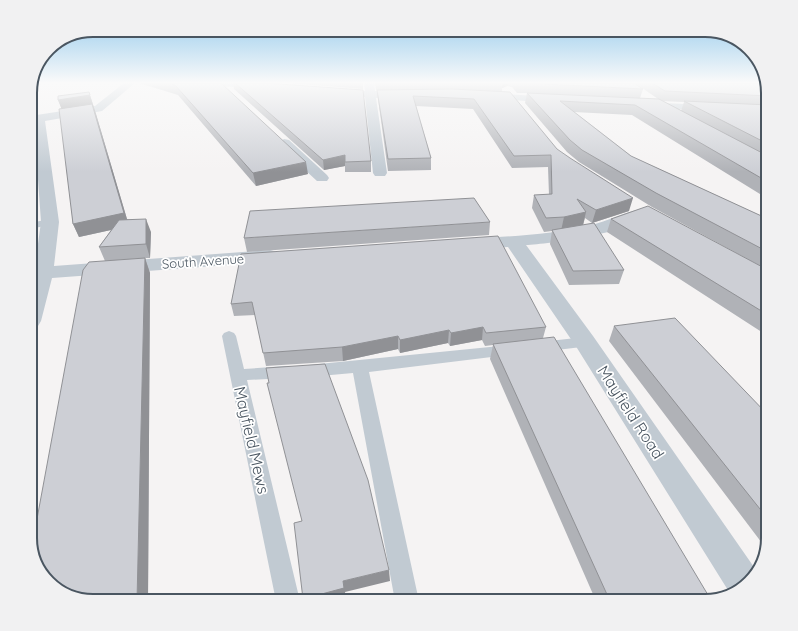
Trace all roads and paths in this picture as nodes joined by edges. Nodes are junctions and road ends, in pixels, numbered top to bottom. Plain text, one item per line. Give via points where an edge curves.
1 (76, 112) edge
2 (372, 112) edge
3 (526, 112) edge
4 (672, 112) edge
5 (528, 115) edge
6 (37, 119) edge
7 (687, 121) edge
8 (37, 133) edge
9 (276, 136) edge
10 (380, 173) dead end
11 (322, 178) dead end
12 (643, 210) edge
13 (50, 222) junction
14 (37, 225) edge
15 (512, 241) junction
16 (450, 245) edge
17 (286, 255) edge
18 (44, 273) junction
19 (37, 297) edge
20 (229, 336) dead end
21 (585, 342) junction
22 (360, 367) junction
23 (238, 375) junction
24 (742, 580) edge
25 (286, 594) edge
26 (406, 594) edge

1 - 6 street
2 - 10 street
3 - 5 street
4 - 7 street
8 - 13 street
9 - 11 street
12 - 15 street via 614,225 589,232
13 - 14 lane
13 - 18 street
15 - 16 street
15 - 21 street, Mayfield Road
17 - 18 street, South Avenue
18 - 19 street
20 - 23 lane
21 - 22 lane, Mayfield Mews
21 - 24 street, Mayfield Road
22 - 23 lane, Mayfield Mews
22 - 26 lane
23 - 25 lane, Mayfield Mews

